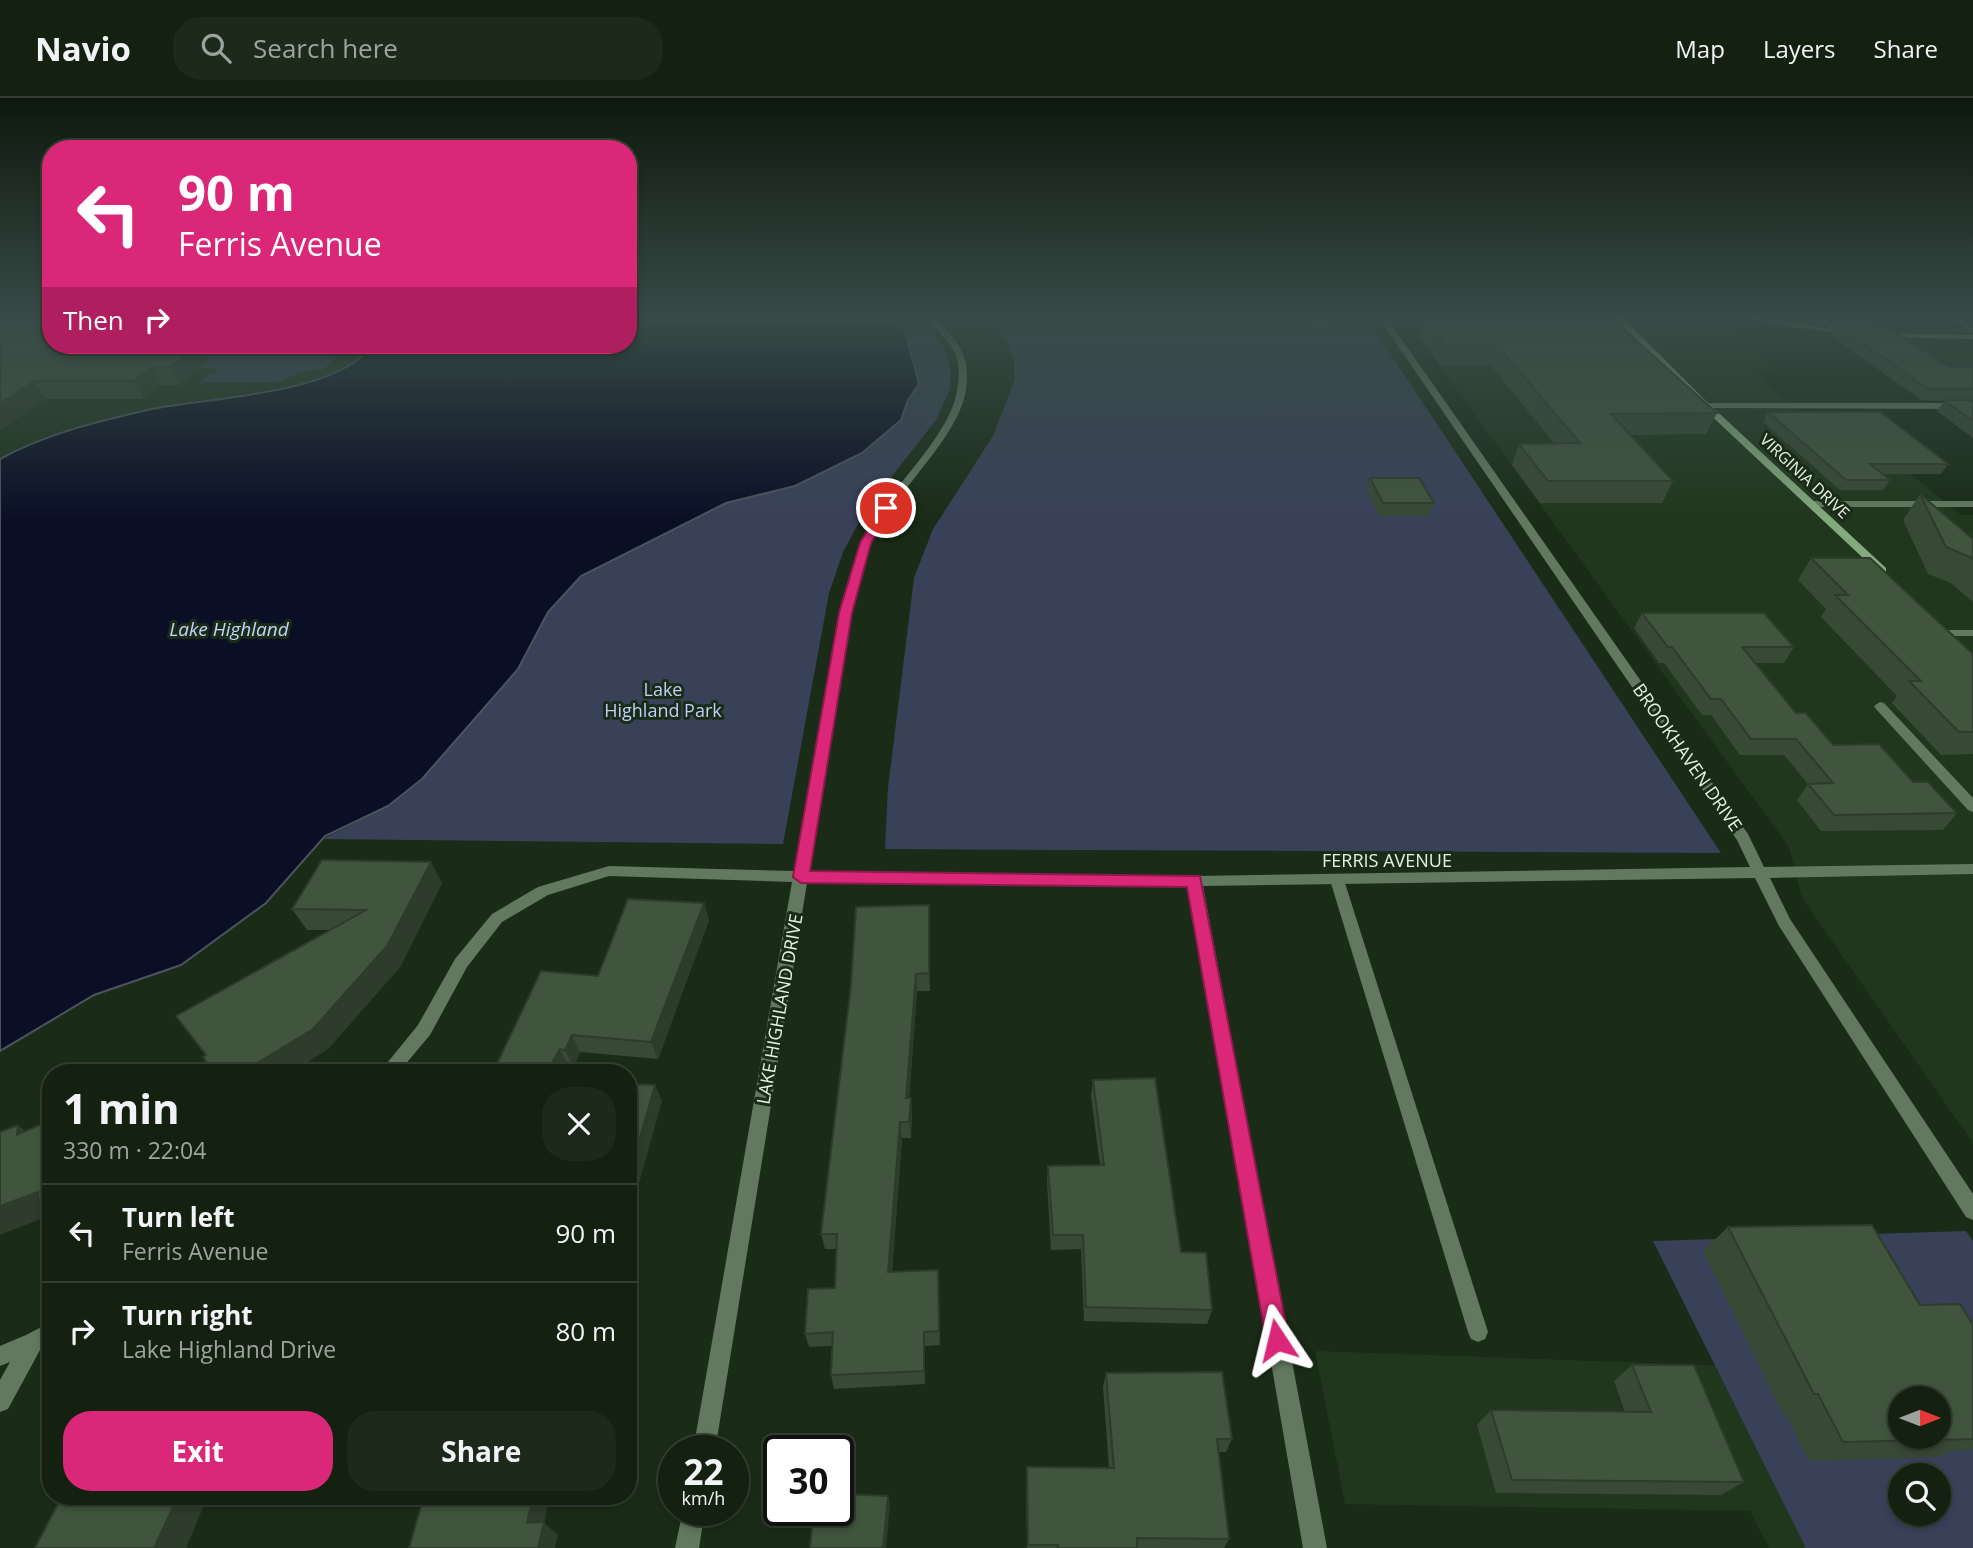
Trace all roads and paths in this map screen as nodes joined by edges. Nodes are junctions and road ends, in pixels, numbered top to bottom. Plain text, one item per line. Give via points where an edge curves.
1 (964, 385) edge
2 (1429, 385) edge
3 (1685, 385) edge
4 (1705, 405) junction
5 (1973, 406) edge
6 (1812, 504) junction
7 (1973, 504) edge
8 (1895, 582) edge
9 (1973, 633) edge
10 (1965, 648) edge
11 (1880, 706) dead end
12 (1973, 807) edge
13 (1973, 869) edge
14 (1760, 874) junction
15 (801, 877) junction
16 (1336, 880) junction
17 (1195, 881) junction
18 (395, 1064) edge
19 (1973, 1211) edge
20 (1478, 1332) dead end
21 (42, 1338) edge
22 (0, 1356) edge
23 (0, 1401) edge
24 (707, 1435) edge
25 (691, 1526) edge
26 (687, 1548) edge
27 (1315, 1548) edge

1 - 15 street, LAKE HIGHLAND DRIVE via 946,427 878,520 855,573
2 - 14 street, BROOKHAVEN DRIVE via 1744,838
3 - 4 street, VIRGINIA DRIVE
4 - 5 street
4 - 6 street, VIRGINIA DRIVE
6 - 7 street
6 - 8 street, VIRGINIA DRIVE
9 - 10 street via 1945,629
11 - 12 street
13 - 14 street, FERRIS AVENUE
14 - 16 street, FERRIS AVENUE
14 - 19 street, BROOKHAVEN DRIVE via 1784,922
15 - 17 street, FERRIS AVENUE
15 - 18 street, FERRIS AVENUE via 609,871 543,891 497,918 461,963 424,1030
15 - 24 street, LAKE HIGHLAND DRIVE
16 - 17 street, FERRIS AVENUE
16 - 20 street
17 - 27 street
21 - 22 street
21 - 23 street
25 - 26 street

